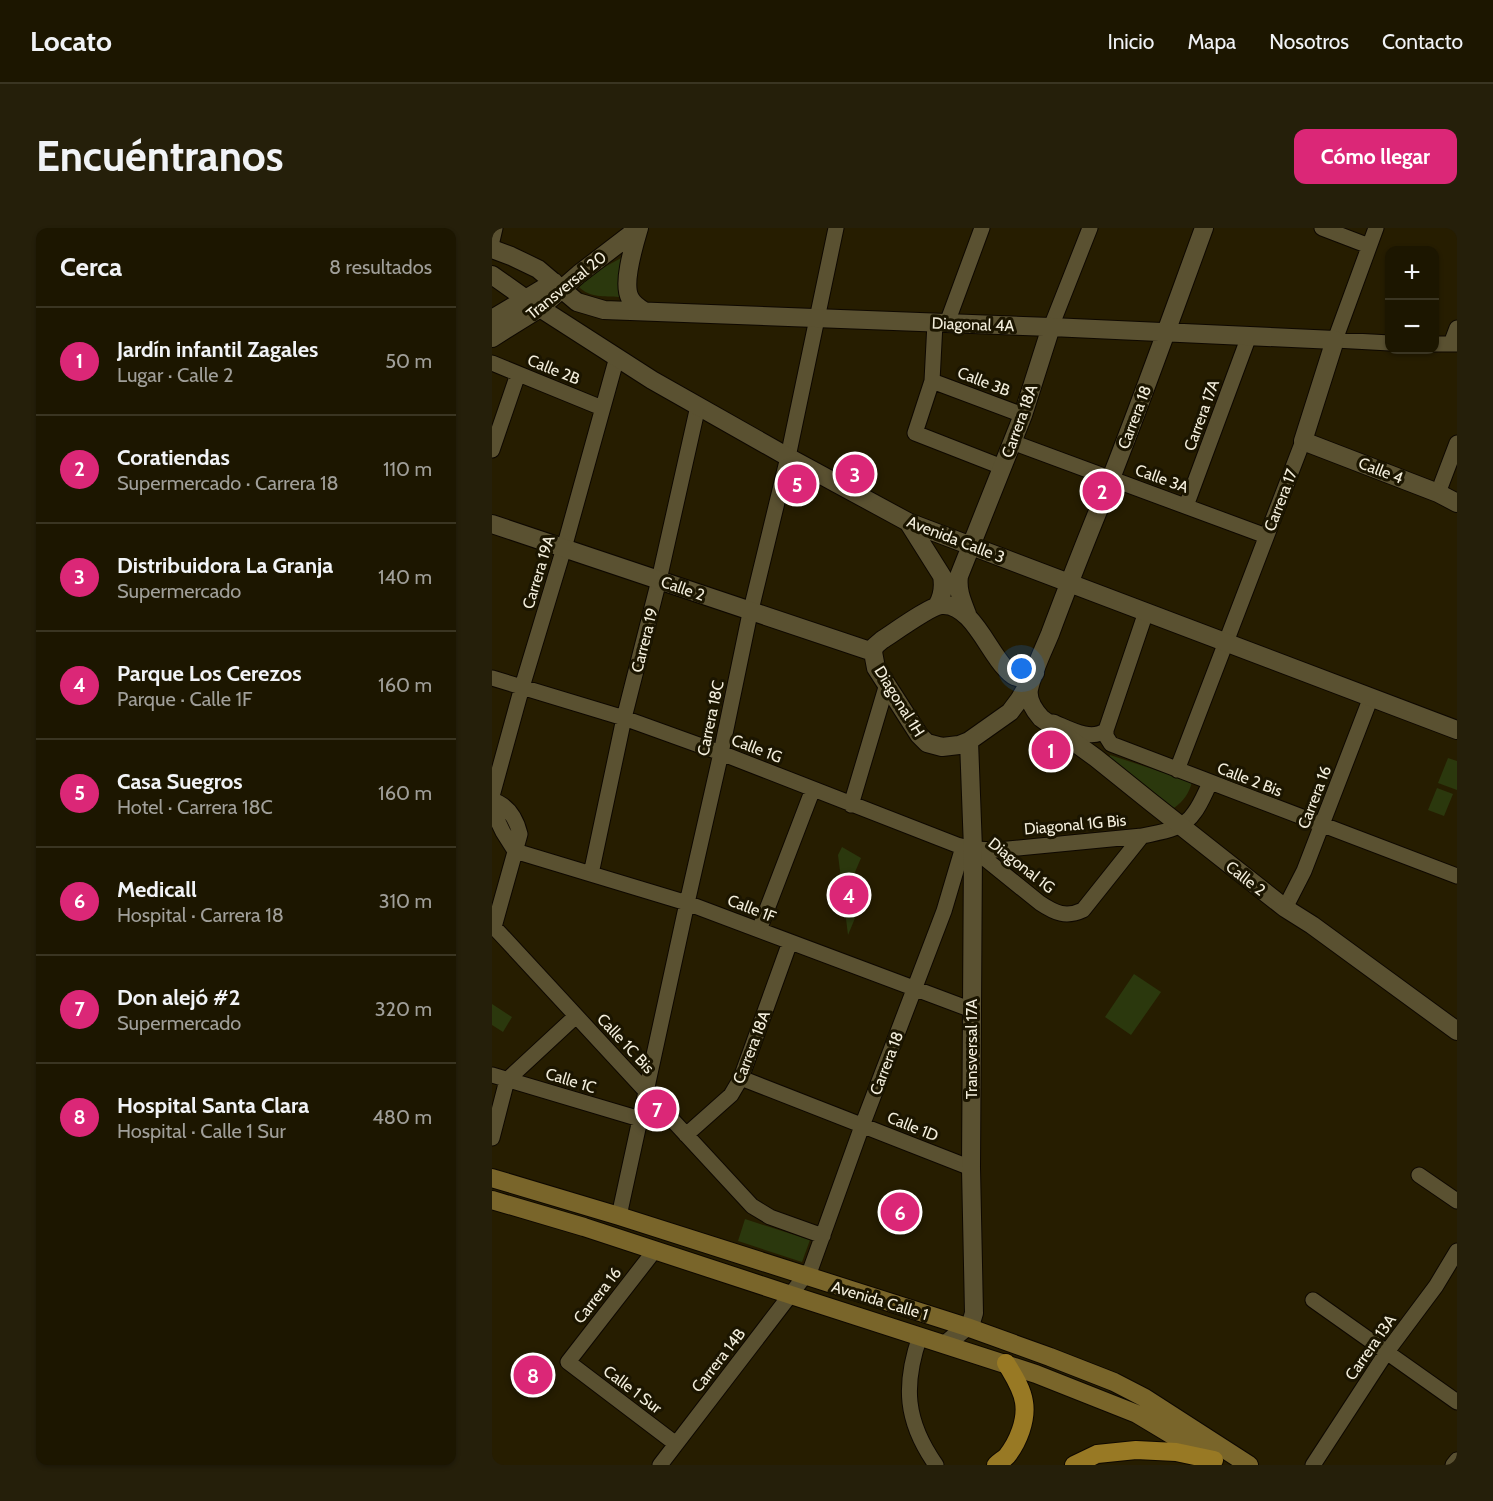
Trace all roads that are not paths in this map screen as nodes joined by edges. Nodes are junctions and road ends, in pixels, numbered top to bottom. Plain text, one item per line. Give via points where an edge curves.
1 (495, 228) edge
2 (639, 228) edge
3 (836, 228) edge
4 (982, 228) edge
5 (1090, 228) edge
6 (1204, 228) edge
7 (1322, 228) edge
8 (1376, 228) edge
9 (492, 241) edge
10 (1369, 246) junction
11 (492, 249) edge
12 (492, 275) edge
13 (558, 285) junction
14 (533, 304) junction
15 (644, 311) junction
16 (818, 318) junction
17 (492, 320) edge
18 (941, 323) junction
19 (1052, 327) junction
20 (1457, 327) edge
21 (1166, 333) junction
22 (1249, 336) junction
23 (492, 338) edge
24 (1335, 340) junction
25 (1385, 343) edge
26 (1454, 344) edge
27 (616, 357) junction
28 (492, 363) edge
29 (518, 374) junction
30 (932, 381) junction
31 (698, 406) junction
32 (602, 408) junction
33 (1023, 415) junction
34 (1303, 441) junction
35 (1012, 442) junction
36 (1457, 443) edge
37 (492, 450) edge
38 (788, 458) junction
39 (1002, 467) junction
40 (1111, 478) junction
41 (1438, 492) junction
42 (1457, 503) edge
43 (1186, 506) junction
44 (908, 522) junction
45 (492, 524) edge
46 (1266, 536) junction
47 (972, 546) junction
48 (564, 548) junction
49 (659, 580) junction
50 (1069, 582) junction
51 (937, 606) junction
52 (750, 611) junction
53 (1146, 612) junction
54 (967, 614) junction
55 (1226, 642) junction
56 (873, 652) junction
57 (999, 662) junction
58 (1035, 673) junction
59 (492, 678) edge
60 (887, 684) junction
61 (522, 687) junction
62 (1371, 697) junction
63 (624, 718) junction
64 (1041, 718) junction
65 (996, 723) junction
66 (1106, 730) junction
67 (1457, 730) edge
68 (969, 741) junction
69 (933, 745) joint
70 (722, 753) junction
71 (1177, 770) junction
72 (1210, 783) junction
73 (813, 789) junction
74 (492, 798) edge
75 (851, 805) junction
76 (492, 809) edge
77 (1180, 826) junction
78 (1322, 826) junction
79 (1142, 836) junction
80 (968, 848) junction
81 (515, 851) junction
82 (591, 874) junction
83 (1457, 876) edge
84 (687, 903) junction
85 (1285, 908) junction
86 (493, 927) edge
87 (759, 930) junction
88 (790, 942) junction
89 (915, 988) junction
90 (972, 1010) junction
91 (576, 1016) junction
92 (1457, 1031) edge
93 (499, 1077) edge
94 (741, 1078) junction
95 (646, 1092) junction
96 (640, 1119) junction
97 (862, 1126) junction
98 (686, 1135) junction
99 (492, 1138) edge
100 (970, 1168) junction
101 (1419, 1175) dead end
102 (492, 1178) edge
103 (492, 1200) edge
104 (1457, 1202) edge
105 (619, 1216) junction
106 (824, 1236) junction
107 (655, 1250) junction
108 (1457, 1251) edge
109 (805, 1276) junction
110 (791, 1295) junction
111 (1313, 1300) dead end
112 (967, 1327) junction
113 (920, 1336) junction
114 (946, 1344) junction
115 (1386, 1353) junction
116 (568, 1362) joint
117 (1006, 1363) junction
118 (1457, 1402) edge
119 (676, 1444) junction
120 (1457, 1460) edge
121 (1217, 1463) edge
122 (660, 1465) edge
123 (936, 1465) edge
124 (996, 1465) edge
125 (1074, 1465) edge
126 (1249, 1465) edge
127 (1312, 1465) edge
128 (1453, 1465) edge

1 - 9 street
2 - 13 street, Transversal 20 via 579,274
2 - 15 street via 627,290 633,303
3 - 16 street, Carrera 18C
4 - 18 street
5 - 19 street, Carrera 18A
6 - 21 street, Carrera 18
7 - 10 street
8 - 10 street, Carrera 17
10 - 24 street, Carrera 17
11 - 13 street via 538,269
12 - 14 street, Avenida Calle 3
13 - 14 street, Transversal 20
13 - 15 street, Diagonal 4A via 577,302 593,308
14 - 17 street
14 - 23 street, Transversal 20
14 - 27 street, Avenida Calle 3
15 - 16 street, Diagonal 4A
16 - 18 street, Diagonal 4A
16 - 38 street, Carrera 18C
18 - 19 street, Diagonal 4A
18 - 30 street
19 - 21 street, Diagonal 4A
19 - 33 street, Carrera 18A
20 - 26 street
21 - 22 street, Diagonal 4A
21 - 40 street, Carrera 18
22 - 24 street, Diagonal 4A
22 - 43 street, Carrera 17A
24 - 25 street, Diagonal 4A
24 - 34 street, Carrera 17
27 - 31 street, Avenida Calle 3
27 - 32 street, Carrera 19A
28 - 29 street, Calle 2B
29 - 32 street, Calle 2B
29 - 37 street
30 - 33 street, Calle 3B
30 - 39 street via 915,433
31 - 38 street, Avenida Calle 3
31 - 49 street, Carrera 19
32 - 48 street, Carrera 19A
33 - 35 street, Carrera 18A
34 - 41 street, Calle 4
34 - 46 street, Carrera 17
35 - 39 street, Carrera 18A
35 - 40 street, Calle 3A
36 - 41 street
38 - 44 street, Avenida Calle 3
38 - 52 street, Carrera 18C
39 - 47 street, Carrera 18A
40 - 43 street, Calle 3A
40 - 50 street, Carrera 18
41 - 42 street, Calle 4
43 - 46 street, Calle 3A
44 - 47 street, Avenida Calle 3
44 - 51 street via 942,576 942,596
45 - 48 street, Calle 2
46 - 55 street, Carrera 17
47 - 50 street, Avenida Calle 3
47 - 54 street, Carrera 18A via 958,585
48 - 49 street, Calle 2
48 - 61 street, Carrera 19A
49 - 52 street, Calle 2
49 - 63 street, Carrera 19
50 - 53 street, Avenida Calle 3
50 - 58 street, Carrera 18
51 - 54 street via 949,605
51 - 56 street via 882,640
52 - 56 street, Calle 2
52 - 70 street, Carrera 18C
53 - 55 street, Avenida Calle 3
53 - 66 street
54 - 57 street
55 - 62 street, Avenida Calle 3
55 - 71 street, Carrera 17
56 - 60 street, Diagonal 1H via 876,668
57 - 58 street via 1014,677
57 - 65 street, Carrera 18 via 1010,694
58 - 64 street, Carrera 18 via 1029,695
58 - 65 street, Carrera 18 via 1010,712
59 - 61 street, Calle 1G
60 - 69 street, Diagonal 1H via 923,740
60 - 75 street
61 - 63 street, Calle 1G
61 - 74 street, Carrera 19A
62 - 67 street, Avenida Calle 3
62 - 78 street, Carrera 16
63 - 70 street, Calle 1G
63 - 82 street, Carrera 19
64 - 65 street, Carrera 18 via 1020,715
64 - 66 street via 1090,736
64 - 77 street, Calle 2
65 - 68 street, Carrera 18
66 - 71 street, Calle 2 Bis via 1107,741 1115,746
68 - 69 street, Carrera 18 via 951,747
68 - 80 street, Transversal 17A
70 - 73 street, Calle 1G
70 - 84 street, Carrera 18C
71 - 72 street, Calle 2 Bis
72 - 77 street via 1194,814
72 - 78 street, Calle 2 Bis
73 - 75 street, Calle 1G
73 - 87 street
74 - 81 street via 505,806 517,825 520,834
75 - 80 street, Calle 1G
76 - 81 street
77 - 79 street, Diagonal 1G Bis
77 - 85 street, Calle 2
78 - 83 street, Calle 2 Bis
78 - 85 street, Carrera 16
79 - 80 street, Diagonal 1G Bis via 998,850
79 - 80 street, Diagonal 1G via 1083,910 1069,915 1051,911
80 - 89 street, Carrera 18
80 - 90 street, Transversal 17A
81 - 82 street, Calle 1F
81 - 86 street
82 - 84 street, Calle 1F
84 - 87 street, Calle 1F
84 - 95 street, Carrera 18C
85 - 92 street, Calle 2
86 - 91 street, Calle 1C Bis
87 - 88 street, Calle 1F
88 - 89 street, Calle 1F
88 - 94 street, Carrera 18A
89 - 90 street, Calle 1F
89 - 97 street, Carrera 18
90 - 100 street, Transversal 17A
91 - 93 street
91 - 95 street, Calle 1C Bis
93 - 96 street, Calle 1C
93 - 99 street
94 - 97 street, Calle 1D
94 - 98 street, Carrera 18A via 731,1095
95 - 96 street, Carrera 18C
95 - 98 street, Calle 1C Bis
96 - 105 street, Carrera 18C
97 - 100 street, Calle 1D
97 - 106 street, Carrera 18
98 - 106 street, Calle 1C Bis via 756,1210
100 - 112 street, Transversal 17A via 974,1313
101 - 104 street
102 - 105 main road, Avenida Calle 1
103 - 107 main road, Avenida Calle 1
105 - 109 main road, Avenida Calle 1
106 - 109 street, Carrera 18
107 - 110 main road, Avenida Calle 1
107 - 116 street, Carrera 16
108 - 115 street, Carrera 13A
109 - 110 street, Carrera 14B
109 - 112 main road, Avenida Calle 1
110 - 113 main road, Avenida Calle 1
110 - 119 street, Carrera 14B
111 - 115 street
112 - 114 street
112 - 126 main road, Avenida Calle 1 via 1114,1382
113 - 114 main road, Avenida Calle 1
113 - 123 street via 911,1362 911,1408 919,1437
114 - 117 main road, Avenida Calle 1
115 - 118 street
115 - 127 street, Carrera 13A
116 - 119 street, Calle 1 Sur
117 - 121 main road, Avenida Calle 1 via 1137,1414
117 - 124 main road via 1022,1394 1023,1423 1006,1457
119 - 122 street, Carrera 14B
120 - 128 street
121 - 125 main road via 1176,1452 1136,1450 1097,1454

